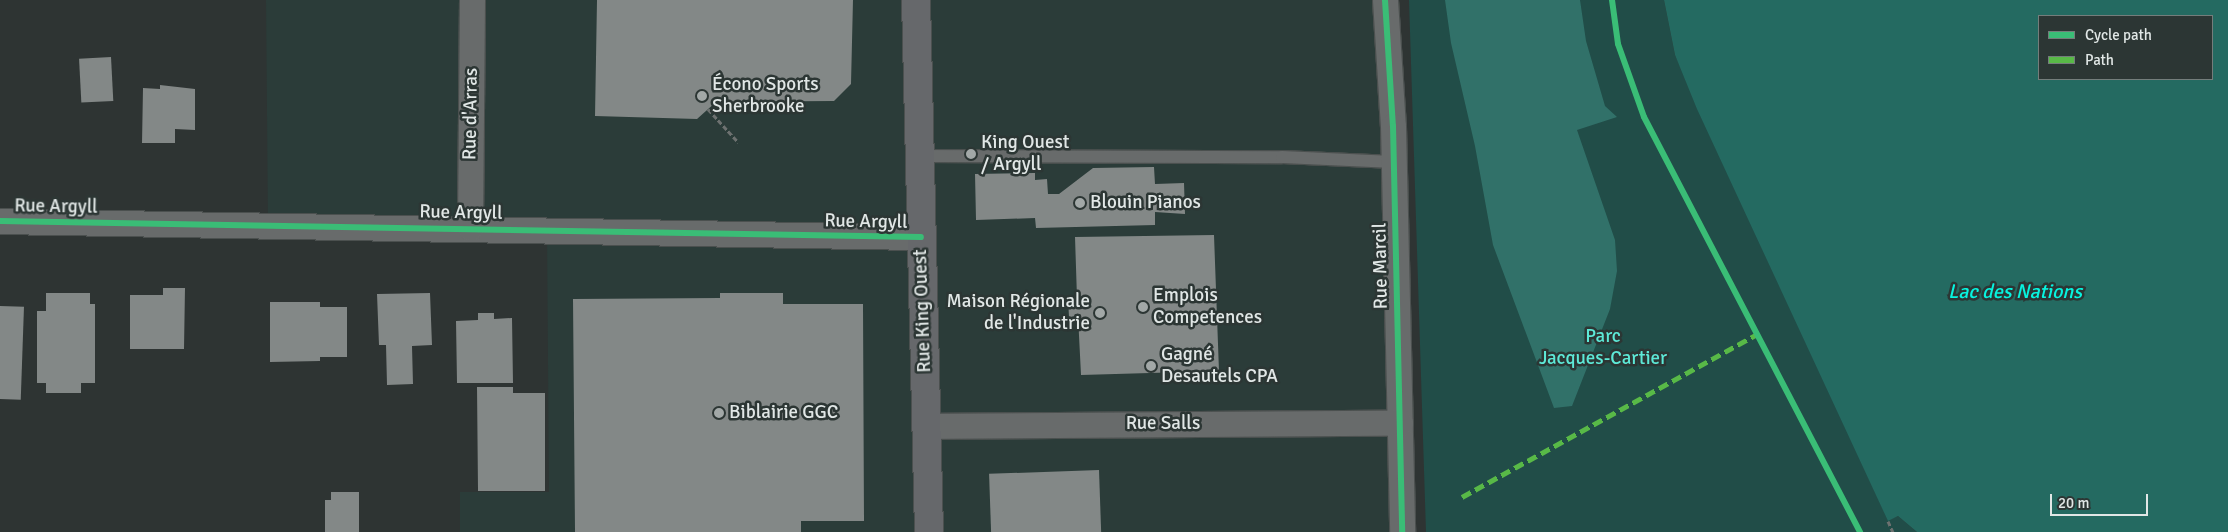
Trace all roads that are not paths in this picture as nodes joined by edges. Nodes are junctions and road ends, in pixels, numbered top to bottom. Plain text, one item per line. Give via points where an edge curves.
1 (472, 0) edge
2 (916, 0) edge
3 (1385, 0) edge
4 (920, 156) junction
5 (1394, 162) junction
6 (0, 221) edge
7 (470, 228) junction
8 (921, 237) junction
9 (1400, 423) junction
10 (926, 426) junction
11 (928, 532) edge
12 (1402, 532) edge

1 - 7 street, Rue d'Arras
2 - 4 main road, Rue King Ouest
3 - 5 street, Rue Marcil
4 - 5 lane via 1282,157
4 - 8 main road, Rue King Ouest
5 - 9 street, Rue Marcil
6 - 7 street, Rue Argyll
7 - 8 street, Rue Argyll
8 - 10 main road, Rue King Ouest
9 - 10 street, Rue Salls
9 - 12 street, Rue Marcil
10 - 11 main road, Rue King Ouest

